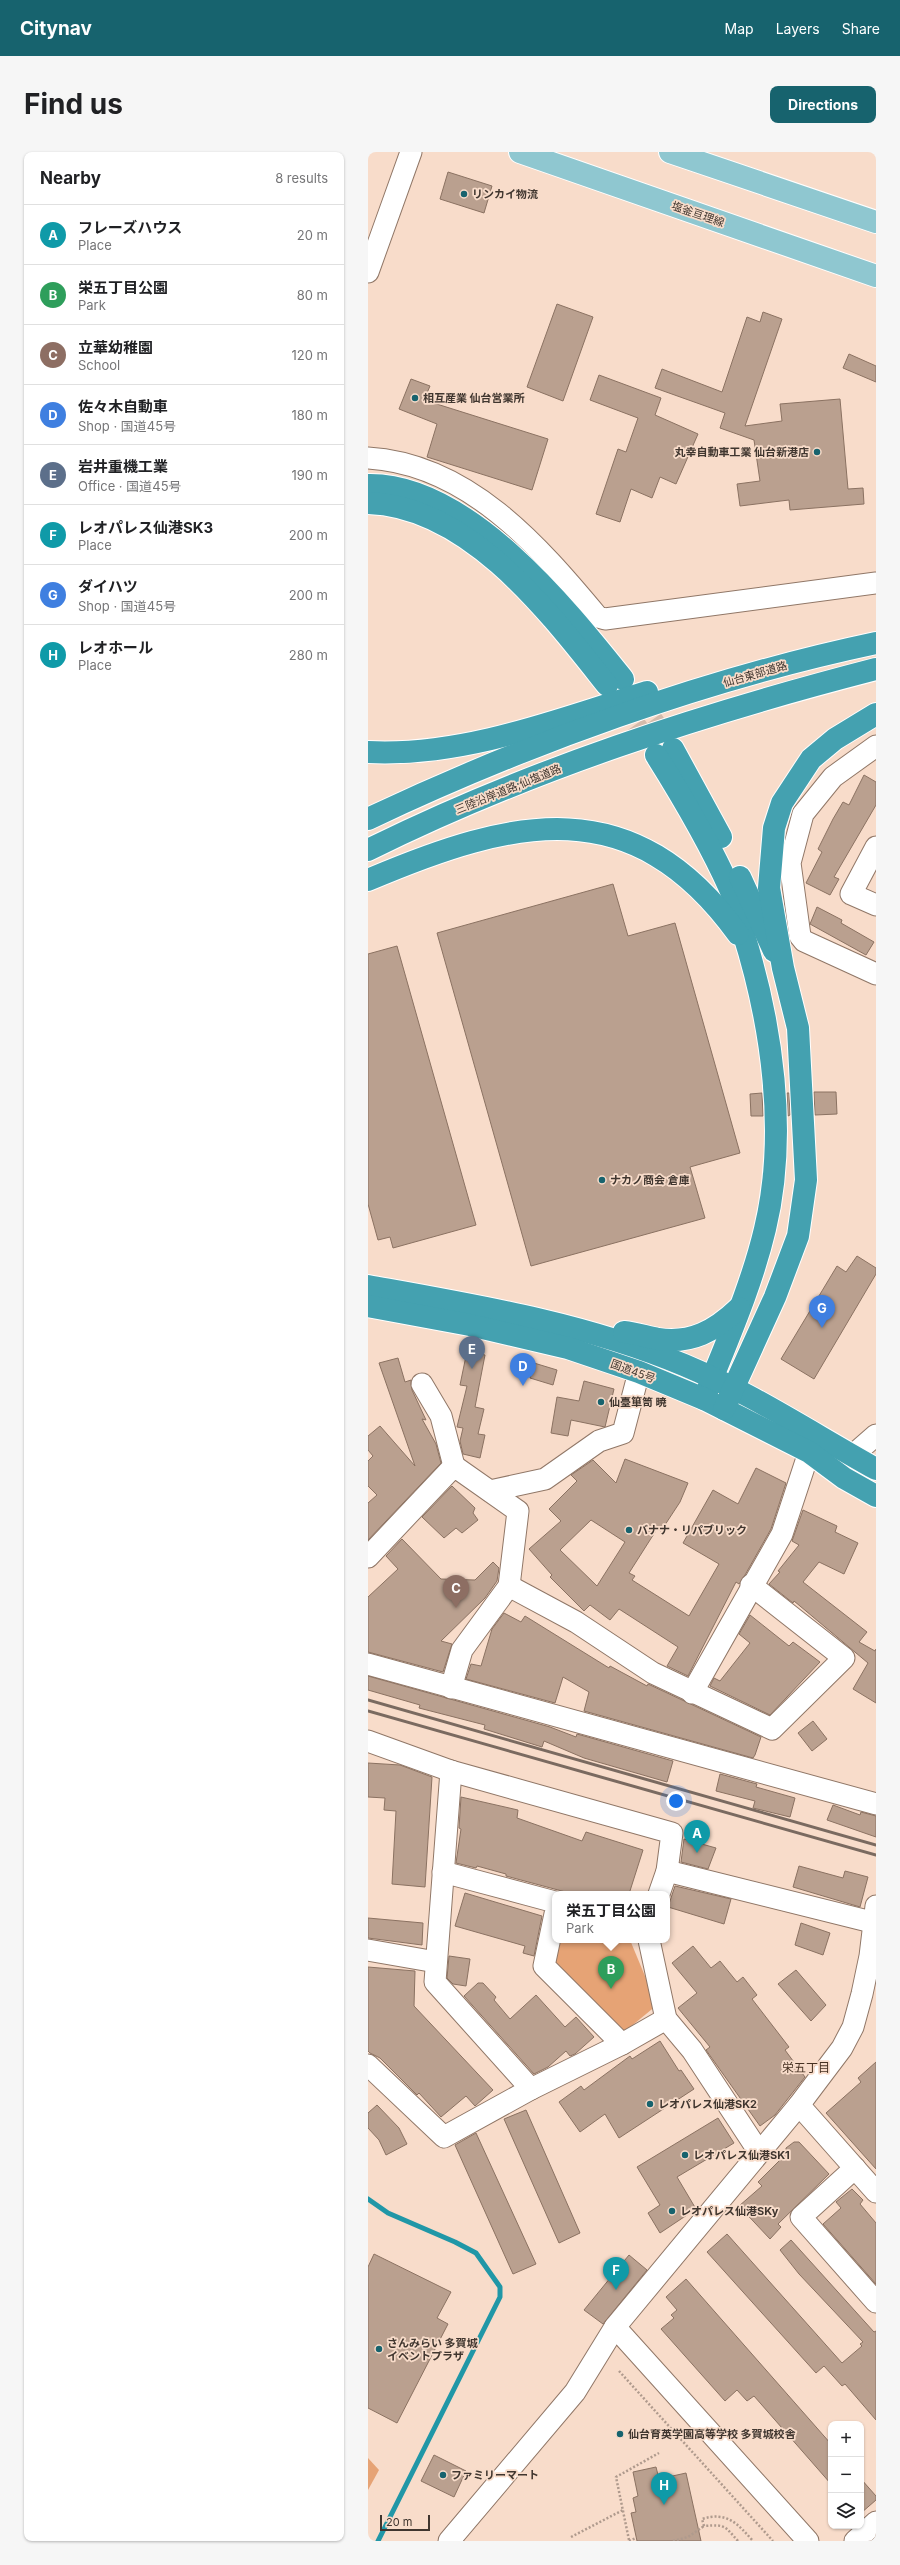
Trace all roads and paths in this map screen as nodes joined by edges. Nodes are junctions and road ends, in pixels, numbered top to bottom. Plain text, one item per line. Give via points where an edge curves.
1 (411, 152) edge
2 (520, 152) edge
3 (670, 152) edge
4 (876, 222) edge
5 (368, 272) edge
6 (876, 276) edge
7 (368, 458) edge
8 (368, 486) edge
9 (368, 503) edge
10 (876, 583) edge
11 (872, 644) edge
12 (876, 669) edge
13 (876, 714) edge
14 (660, 746) junction
15 (876, 746) edge
16 (368, 752) edge
17 (368, 818) edge
18 (876, 847) edge
19 (368, 850) edge
20 (368, 880) edge
21 (876, 905) edge
22 (749, 948) junction
23 (783, 968) junction
24 (876, 974) edge
25 (368, 1286) edge
26 (742, 1305) junction
27 (368, 1306) edge
28 (559, 1326) junction
29 (639, 1372) junction
30 (712, 1378) junction
31 (422, 1384) dead end
32 (734, 1389) junction
33 (704, 1399) junction
34 (724, 1409) junction
35 (876, 1435) edge
36 (809, 1452) junction
37 (852, 1456) junction
38 (454, 1466) junction
39 (876, 1469) edge
40 (490, 1491) junction
41 (876, 1496) edge
42 (368, 1557) edge
43 (751, 1585) junction
44 (509, 1586) junction
45 (368, 1664) edge
46 (451, 1688) junction
47 (692, 1693) junction
48 (368, 1741) edge
49 (451, 1771) junction
50 (876, 1804) edge
51 (667, 1870) junction
52 (443, 1872) junction
53 (660, 1891) edge
54 (552, 1901) edge
55 (875, 1917) edge
56 (552, 1928) edge
57 (650, 1943) edge
58 (368, 1950) edge
59 (436, 1962) junction
60 (666, 2019) junction
61 (622, 2044) junction
62 (368, 2065) edge
63 (531, 2089) junction
64 (799, 2105) junction
65 (759, 2152) junction
66 (855, 2168) junction
67 (876, 2192) edge
68 (876, 2302) edge
69 (615, 2327) junction
70 (619, 2371) dead end
71 (659, 2453) dead end
72 (623, 2510) junction
73 (704, 2526) junction
74 (571, 2537) dead end
75 (636, 2538) dead end
76 (629, 2540) edge
77 (449, 2541) edge
78 (673, 2541) edge
79 (738, 2541) edge
80 (753, 2541) edge
81 (773, 2541) edge
82 (808, 2541) edge

1 - 5 street
2 - 6 main road, 塩釜亘理線
3 - 4 main road
7 - 10 street via 414,466 441,476 470,492 529,539 598,616 605,619
8 - 9 highway via 395,487 426,498 454,512 484,532 519,562 567,610 615,682 481,550 426,515 399,505
11 - 16 highway via 760,660 564,718 465,744 393,754
11 - 17 highway, 仙台東部道路 via 767,670 635,711 510,758
12 - 14 highway via 777,695
13 - 23 highway via 835,739 811,759 782,803 774,828 769,888
14 - 19 highway, 三陸沿岸道路;仙塩道路 via 524,782 412,828
14 - 22 highway via 731,891
14 - 23 highway via 713,821 758,921
15 - 24 street via 833,777 803,814 790,863 800,936 804,941
18 - 21 street via 851,894
20 - 22 highway via 501,834 559,828 586,830 614,836 666,861 717,905
22 - 26 highway via 762,998 777,1112 773,1185 765,1228
23 - 32 highway via 798,1028 806,1180 798,1236 775,1297
25 - 28 highway, 国道45号 via 469,1304
26 - 28 highway via 710,1331 690,1340 671,1340 628,1332
26 - 30 highway
27 - 29 highway, 国道45号 via 470,1325 568,1348
28 - 30 highway, 国道45号 via 621,1343 684,1365
29 - 33 highway, 国道45号
29 - 40 street via 623,1433 599,1441 546,1479
30 - 32 highway, 国道45号
30 - 33 highway
31 - 38 street via 441,1416
32 - 34 highway
32 - 37 highway, 国道45号
33 - 34 highway, 国道45号
34 - 36 highway, 国道45号
35 - 37 street
36 - 41 highway, 国道45号 via 844,1478
36 - 43 street via 782,1534
37 - 39 highway, 国道45号
38 - 40 street
38 - 42 street
40 - 44 street via 518,1512
43 - 47 street
43 - 47 street via 844,1658 772,1729
44 - 46 street via 462,1650
44 - 47 street via 576,1622 654,1673
45 - 46 street
46 - 50 street
48 - 49 street
49 - 51 street via 672,1833
49 - 52 street
51 - 53 street
51 - 55 street
52 - 54 street
52 - 59 street
55 - 64 street via 862,1994 848,2038
56 - 61 street via 544,1966
57 - 60 street
58 - 59 street
59 - 63 street via 435,1982
60 - 61 street
60 - 65 street via 692,2050
61 - 63 street
62 - 63 street via 444,2137
64 - 65 street
64 - 66 street
65 - 69 street
66 - 67 street
66 - 68 street via 801,2217
69 - 77 street via 575,2392
69 - 82 street
70 - 81 path
71 - 72 path via 616,2477
72 - 74 path
72 - 76 path
73 - 78 path via 688,2537
73 - 79 path via 716,2525 730,2529
73 - 80 path via 702,2519 724,2517 735,2521
75 - 76 path

